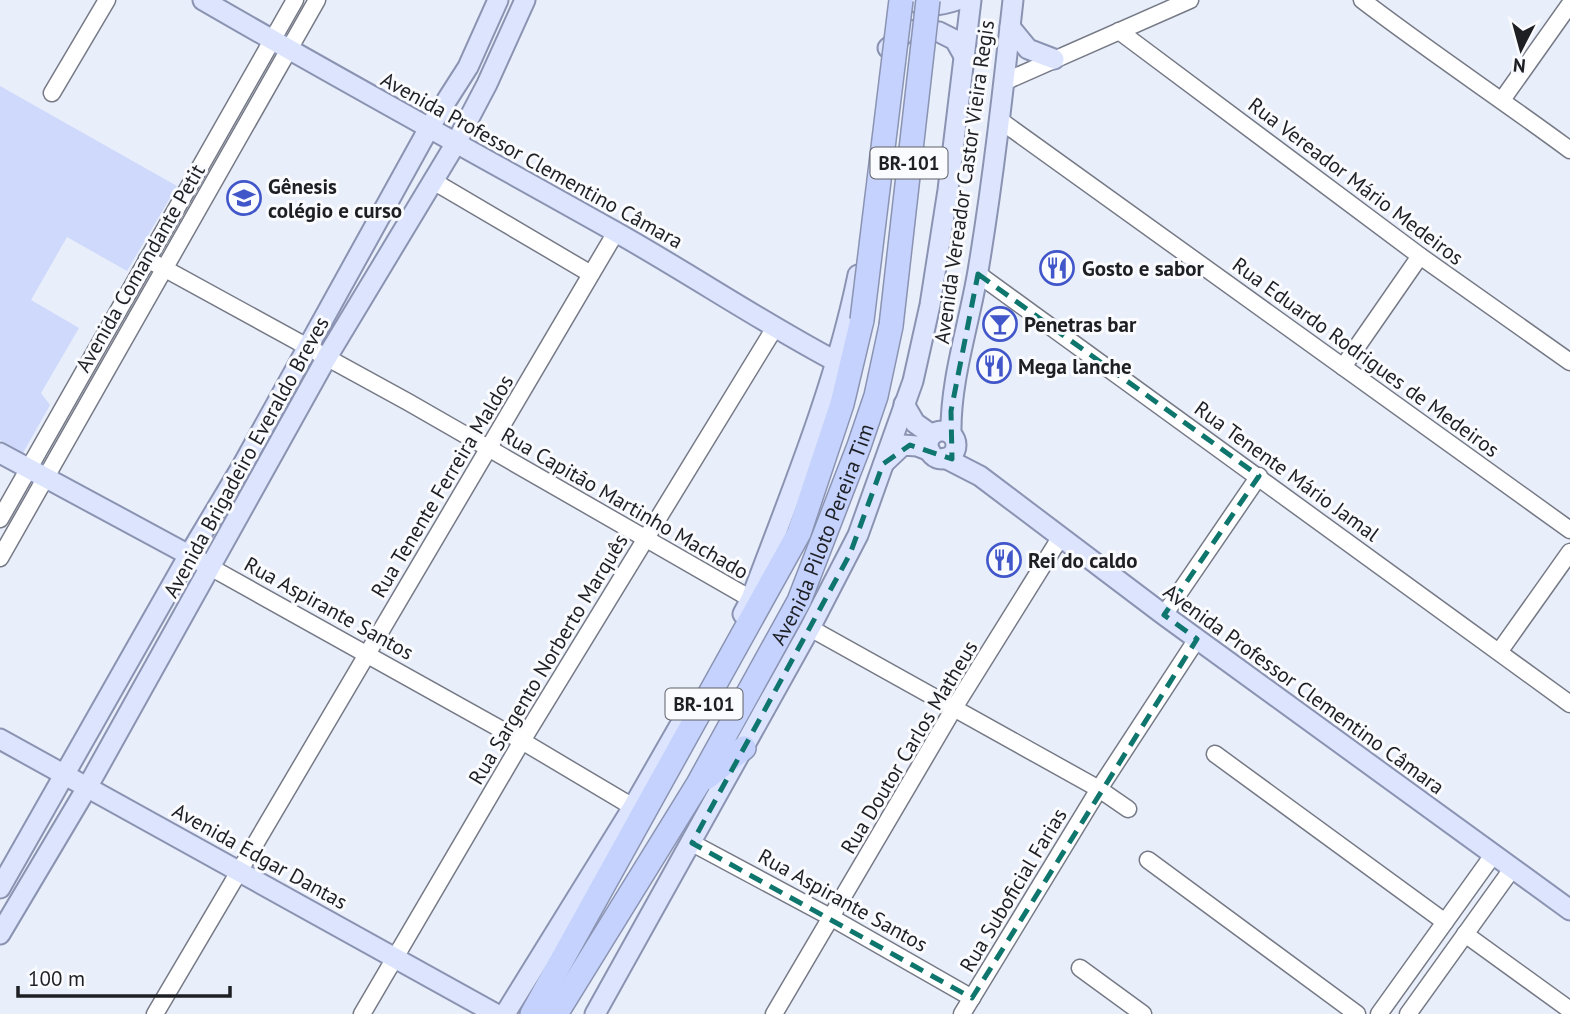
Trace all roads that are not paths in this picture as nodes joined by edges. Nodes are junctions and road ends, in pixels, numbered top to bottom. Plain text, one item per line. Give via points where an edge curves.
1 (107, 0) edge
2 (203, 0) edge
3 (295, 0) edge
4 (317, 0) edge
5 (498, 0) edge
6 (525, 0) edge
7 (893, 0) edge
8 (901, 0) edge
9 (912, 0) edge
10 (928, 0) edge
11 (957, 0) edge
12 (971, 0) edge
13 (1013, 0) edge
14 (1190, 0) edge
15 (1362, 0) edge
16 (1570, 4) edge
17 (1010, 27) junction
18 (1119, 30) junction
19 (281, 45) junction
20 (888, 48) junction
21 (964, 56) junction
22 (1054, 59) junction
23 (1004, 82) junction
24 (52, 93) dead end
25 (1502, 100) junction
26 (1000, 121) junction
27 (429, 128) junction
28 (456, 143) junction
29 (1570, 150) edge
30 (433, 181) junction
31 (616, 232) junction
32 (1420, 256) junction
33 (148, 259) junction
34 (163, 268) junction
35 (591, 274) junction
36 (978, 274) junction
37 (774, 329) junction
38 (309, 346) junction
39 (327, 357) junction
40 (837, 362) junction
41 (1570, 362) edge
42 (1343, 367) junction
43 (904, 404) junction
44 (942, 442) junction
45 (489, 450) junction
46 (0, 453) edge
47 (883, 464) junction
48 (37, 473) junction
49 (1259, 477) junction
50 (0, 519) edge
51 (1570, 530) edge
52 (646, 537) junction
53 (1060, 538) junction
54 (1570, 552) edge
55 (189, 555) junction
56 (0, 558) edge
57 (210, 567) junction
58 (751, 598) junction
59 (1164, 615) junction
60 (810, 628) junction
61 (1197, 639) junction
62 (1499, 652) junction
63 (365, 654) junction
64 (1570, 704) edge
65 (954, 708) junction
66 (0, 739) edge
67 (522, 741) junction
68 (744, 748) junction
69 (1215, 754) dead end
70 (64, 774) junction
71 (698, 785) junction
72 (88, 786) junction
73 (1099, 789) junction
74 (633, 807) junction
75 (1128, 809) dead end
76 (692, 843) junction
77 (1493, 855) junction
78 (1148, 860) dead end
79 (1512, 869) junction
80 (240, 870) junction
81 (0, 888) edge
82 (1570, 910) edge
83 (832, 918) junction
84 (1445, 922) junction
85 (0, 934) edge
86 (1465, 934) junction
87 (396, 958) junction
88 (1416, 962) junction
89 (1080, 968) dead end
90 (1435, 976) junction
91 (972, 998) junction
92 (1570, 1010) edge
93 (155, 1014) edge
94 (362, 1014) edge
95 (496, 1014) edge
96 (505, 1014) edge
97 (532, 1014) edge
98 (556, 1014) edge
99 (595, 1014) edge
100 (774, 1014) edge
101 (962, 1014) edge
102 (1143, 1014) edge
103 (1357, 1014) edge
104 (1379, 1014) edge
105 (1408, 1014) edge

1 - 24 street
2 - 19 main road, Avenida Professor Clementino Câmara
3 - 19 street, Avenida Comandante Petit
4 - 19 street, Avenida Comandante Petit
5 - 27 main road, Avenida Brigadeiro Everaldo Breves via 468,67
6 - 28 main road, Avenida Brigadeiro Everaldo Breves
7 - 20 main road
8 - 97 highway, Avenida Piloto Pereira Tim / BR-101, bridge via 862,320 840,412 800,533
9 - 11 main road via 944,5
10 - 71 highway, Avenida Piloto Pereira Tim / BR-101, bridge via 891,326 876,396 799,601
12 - 21 main road
13 - 17 main road, Avenida Vereador Castor Vieira Regis
14 - 18 street
15 - 25 street
16 - 25 street
17 - 22 main road via 1028,49
17 - 23 main road, Avenida Vereador Castor Vieira Regis
18 - 22 street
18 - 32 street, Rua Vereador Mário Medeiros
19 - 27 main road, Avenida Professor Clementino Câmara
19 - 33 street, Avenida Comandante Petit
19 - 34 street, Avenida Comandante Petit
20 - 21 main road via 906,32 939,32 955,40
20 - 40 main road via 868,219
21 - 43 main road via 930,305
22 - 23 street
23 - 26 main road, Avenida Vereador Castor Vieira Regis
25 - 29 street
26 - 36 main road, Avenida Vereador Castor Vieira Regis
26 - 42 street, Rua Eduardo Rodrigues de Medeiros
27 - 28 main road, Avenida Professor Clementino Câmara
27 - 38 main road, Avenida Brigadeiro Everaldo Breves
28 - 30 main road, Avenida Brigadeiro Everaldo Breves
28 - 31 main road, Avenida Professor Clementino Câmara
30 - 35 street
30 - 39 main road, Avenida Brigadeiro Everaldo Breves
31 - 35 street, Rua Tenente Ferreira Maldos
31 - 37 main road, Avenida Professor Clementino Câmara
32 - 41 street, Rua Vereador Mário Medeiros
32 - 42 street
33 - 34 street, Rua Capitão Martinho Machado
33 - 48 street, Avenida Comandante Petit
34 - 38 street, Rua Capitão Martinho Machado
34 - 48 street, Avenida Comandante Petit
35 - 45 street, Rua Tenente Ferreira Maldos
36 - 44 main road, Avenida Vereador Castor Vieira Regis
36 - 49 street, Rua Tenente Mário Jamal
37 - 40 main road, Avenida Professor Clementino Câmara
37 - 52 street, Rua Sargento Norberto Marquês
38 - 39 street, Rua Capitão Martinho Machado
38 - 55 main road, Avenida Brigadeiro Everaldo Breves
39 - 45 street, Rua Capitão Martinho Machado
39 - 57 main road, Avenida Brigadeiro Everaldo Breves
40 - 58 main road
42 - 51 street, Rua Eduardo Rodrigues de Medeiros
43 - 44 main road, Avenida Professor Clementino Câmara via 915,423
43 - 47 main road
44 - 47 main road, Avenida Professor Clementino Câmara via 903,446
44 - 53 main road, Avenida Professor Clementino Câmara
45 - 52 street, Rua Capitão Martinho Machado
45 - 63 street, Rua Tenente Ferreira Maldos
46 - 48 main road, Rua Aspirante Santos
47 - 60 main road via 850,554
48 - 50 street, Avenida Comandante Petit
48 - 55 main road, Rua Aspirante Santos
48 - 56 street, Avenida Comandante Petit
49 - 59 street
49 - 62 street, Rua Tenente Mário Jamal
52 - 58 street, Rua Capitão Martinho Machado
52 - 67 street, Rua Sargento Norberto Marquês
53 - 59 main road, Avenida Professor Clementino Câmara
53 - 65 street, Rua Doutor Carlos Matheus
54 - 62 street
55 - 57 main road, Rua Aspirante Santos
55 - 70 main road, Avenida Brigadeiro Everaldo Breves
57 - 63 street, Rua Aspirante Santos
57 - 72 main road, Avenida Brigadeiro Everaldo Breves
58 - 74 main road
59 - 61 main road, Avenida Professor Clementino Câmara
60 - 65 street
60 - 68 main road
61 - 73 street, Rua Suboficial Farias
61 - 77 main road, Avenida Professor Clementino Câmara
62 - 64 street, Rua Tenente Mário Jamal
63 - 67 street, Rua Aspirante Santos
63 - 80 street, Rua Tenente Ferreira Maldos
65 - 73 street
65 - 83 street, Rua Doutor Carlos Matheus
66 - 70 main road, Avenida Edgar Dantas
67 - 74 street, Rua Aspirante Santos
67 - 87 street, Rua Sargento Norberto Marquês
68 - 71 highway
68 - 76 main road
69 - 84 street
70 - 72 main road, Avenida Edgar Dantas
70 - 81 main road, Avenida Brigadeiro Everaldo Breves
71 - 98 highway, Avenida Piloto Pereira Tim / BR-101
72 - 80 main road, Avenida Edgar Dantas
72 - 85 main road, Avenida Brigadeiro Everaldo Breves
73 - 75 street
73 - 91 street, Rua Suboficial Farias
74 - 96 main road
76 - 83 street, Rua Aspirante Santos
76 - 99 main road
77 - 79 main road, Avenida Professor Clementino Câmara
77 - 84 street
78 - 103 street
79 - 82 main road, Avenida Professor Clementino Câmara
79 - 86 street
80 - 87 main road, Avenida Edgar Dantas
80 - 93 street, Rua Tenente Ferreira Maldos
83 - 91 street, Rua Aspirante Santos
83 - 100 street, Rua Doutor Carlos Matheus
84 - 88 street
86 - 90 street
86 - 92 street
87 - 94 street, Rua Sargento Norberto Marquês
87 - 95 main road, Avenida Edgar Dantas
88 - 90 street
88 - 104 street
89 - 102 street
90 - 105 street
91 - 101 street, Rua Suboficial Farias

